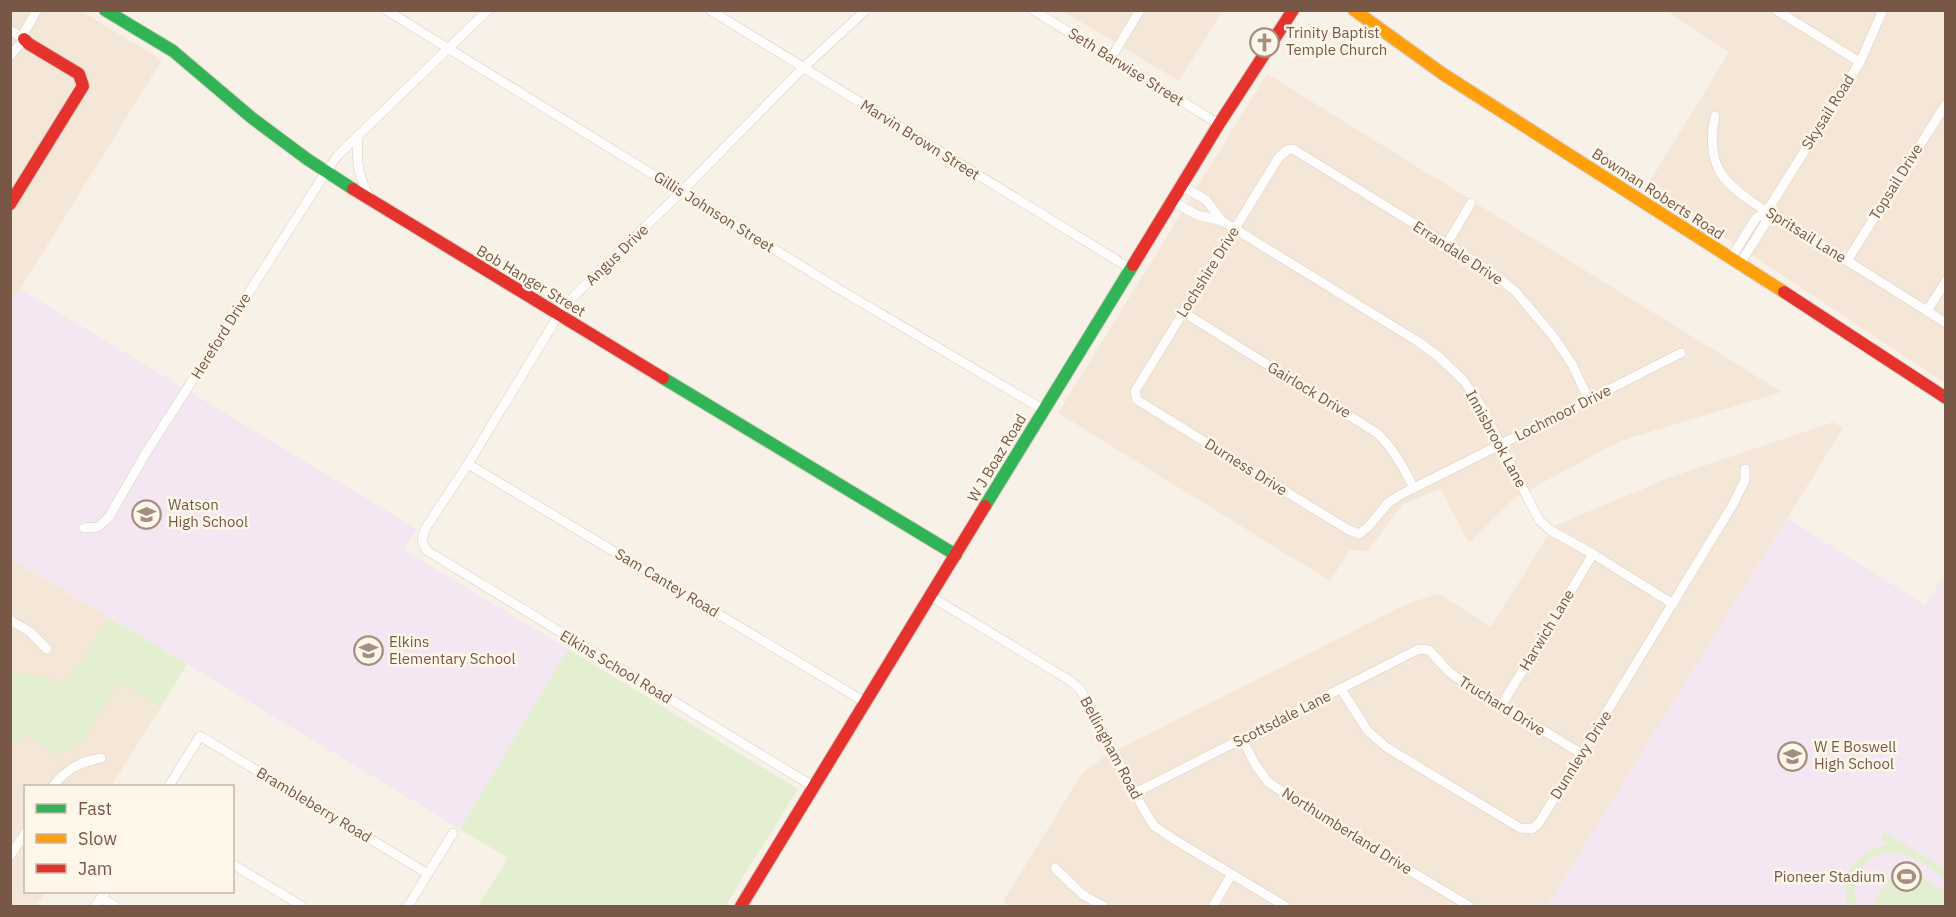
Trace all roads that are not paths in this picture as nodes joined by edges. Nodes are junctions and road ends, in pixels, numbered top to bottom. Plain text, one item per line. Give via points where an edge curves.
1 (37, 10) edge
2 (105, 10) edge
3 (386, 10) edge
4 (488, 10) edge
5 (710, 10) edge
6 (866, 10) edge
7 (1033, 10) edge
8 (1140, 10) edge
9 (1293, 10) edge
10 (1304, 10) edge
11 (1776, 10) edge
12 (1884, 10) edge
13 (1353, 11) edge
14 (1281, 26) junction
15 (10, 30) edge
16 (24, 39) junction
17 (449, 50) junction
18 (10, 56) edge
19 (1111, 58) junction
20 (1860, 62) junction
21 (803, 68) junction
22 (1946, 104) edge
23 (1715, 116) dead end
24 (1219, 124) junction
25 (358, 137) junction
26 (1287, 150) joint
27 (326, 172) junction
28 (1182, 186) junction
29 (681, 192) junction
30 (1172, 201) junction
31 (374, 203) junction
32 (1471, 203) dead end
33 (10, 204) edge
34 (1767, 211) junction
35 (1222, 221) junction
36 (1234, 229) junction
37 (1447, 244) junction
38 (1735, 261) junction
39 (1847, 261) junction
40 (1131, 269) junction
41 (1946, 281) edge
42 (1927, 311) junction
43 (1182, 312) junction
44 (558, 316) junction
45 (1946, 323) edge
46 (1681, 352) dead end
47 (1135, 397) joint
48 (1946, 398) edge
49 (1589, 400) junction
50 (1044, 410) junction
51 (1501, 445) junction
52 (468, 464) junction
53 (1745, 469) dead end
54 (1414, 488) junction
55 (84, 528) dead end
56 (1359, 534) joint
57 (422, 541) joint
58 (1593, 554) junction
59 (956, 555) junction
60 (930, 596) junction
61 (1673, 604) junction
62 (10, 620) edge
63 (47, 649) dead end
64 (1429, 650) joint
65 (1341, 689) junction
66 (865, 702) junction
67 (1500, 706) junction
68 (1242, 739) junction
69 (1582, 754) junction
70 (101, 759) dead end
71 (54, 785) edge
72 (170, 785) edge
73 (814, 787) junction
74 (1135, 793) junction
75 (453, 833) dead end
76 (24, 835) edge
77 (10, 856) edge
78 (234, 865) edge
79 (1055, 867) dead end
80 (428, 874) junction
81 (1232, 874) junction
82 (101, 899) edge
83 (115, 906) edge
84 (302, 906) edge
85 (408, 906) edge
86 (741, 906) edge
87 (1103, 906) edge
88 (1213, 906) edge
89 (1286, 906) edge
90 (1469, 906) edge

1 - 16 street
2 - 27 street, Bob Hanger Street via 173,51 252,118
3 - 17 street, Gillis Johnson Street
4 - 17 street, Hereford Drive
5 - 21 street, Marvin Brown Street
6 - 21 street, Angus Drive
7 - 19 street, Seth Barwise Street
8 - 19 street
9 - 14 street, W J Boaz Road
10 - 14 street, W J Boaz Road
11 - 20 street
12 - 20 street, Skysail Road
13 - 38 street, Bowman Roberts Road via 1443,74
14 - 24 street, W J Boaz Road
15 - 16 street
16 - 18 street
16 - 33 street via 79,74 83,86
17 - 25 street, Hereford Drive
17 - 29 street, Gillis Johnson Street
19 - 24 street, Seth Barwise Street
20 - 34 street, Skysail Road
21 - 29 street, Angus Drive
21 - 40 street, Marvin Brown Street
22 - 39 street, Topsail Drive
23 - 34 street, Spritsail Lane via 1713,147 1719,170 1731,185
24 - 28 street, W J Boaz Road
25 - 27 street, Hereford Drive
25 - 31 street via 357,168
26 - 36 street, Lochshire Drive
26 - 37 street, Errandale Drive via 1298,152
27 - 31 street, Bob Hanger Street
27 - 55 street, Hereford Drive via 109,517 98,526
28 - 30 street, W J Boaz Road
28 - 35 street, Innisbrook Lane via 1206,200
29 - 44 street, Angus Drive
29 - 50 street, Gillis Johnson Street
30 - 35 street, Innisbrook Lane via 1197,215
30 - 40 street, W J Boaz Road
31 - 44 street, Bob Hanger Street
32 - 37 street
34 - 38 street, Skysail Road via 1756,218
34 - 39 street, Spritsail Lane
35 - 36 street, Innisbrook Lane
36 - 43 street, Lochshire Drive
36 - 51 street, Innisbrook Lane via 1439,357 1480,404
37 - 49 street, Errandale Drive via 1516,292 1572,364
38 - 48 street, Bowman Roberts Road
39 - 42 street, Spritsail Lane
40 - 50 street, W J Boaz Road
41 - 42 street
42 - 45 street, Spritsail Lane
43 - 47 street, Lochshire Drive via 1138,383
43 - 54 street, Gairlock Drive via 1377,433 1397,457
44 - 52 street, Angus Drive
44 - 59 street, Bob Hanger Street
46 - 49 street, Lochmoor Drive
47 - 56 street, Durness Drive
49 - 51 street, Lochmoor Drive
50 - 59 street, W J Boaz Road
51 - 54 street, Lochmoor Drive
51 - 58 street, Innisbrook Lane via 1539,519 1550,530
52 - 57 street, Angus Drive via 425,529
52 - 66 street, Sam Cantey Road
53 - 61 street, Dunnlevy Drive via 1741,491
54 - 56 street, Lochmoor Drive via 1388,503
57 - 73 street, Elkins School Road via 426,550
58 - 61 street, Innisbrook Lane
58 - 67 street, Harwich Lane
59 - 60 street, W J Boaz Road
60 - 66 street, W J Boaz Road
60 - 74 street, Bellingham Road via 1080,689
61 - 69 street, Dunnlevy Drive
62 - 63 street
64 - 65 street, Scottsdale Lane via 1419,649
64 - 67 street, Truchard Drive via 1448,671
65 - 68 street, Scottsdale Lane
65 - 69 street, Dunnlevy Drive via 1367,730 1386,747 1520,828 1532,829 1539,823
66 - 73 street, W J Boaz Road
67 - 69 street, Truchard Drive
68 - 74 street, Scottsdale Lane
68 - 90 street, Northumberland Drive via 1268,782
70 - 71 street via 70,769
72 - 80 street, Brambleberry Road via 200,736
73 - 86 street, W J Boaz Road
74 - 81 street, Bellingham Road via 1154,826
75 - 80 street
76 - 77 street
78 - 84 street
79 - 87 street via 1083,895
80 - 85 street
81 - 88 street
81 - 89 street, Bellingham Road
82 - 83 street

